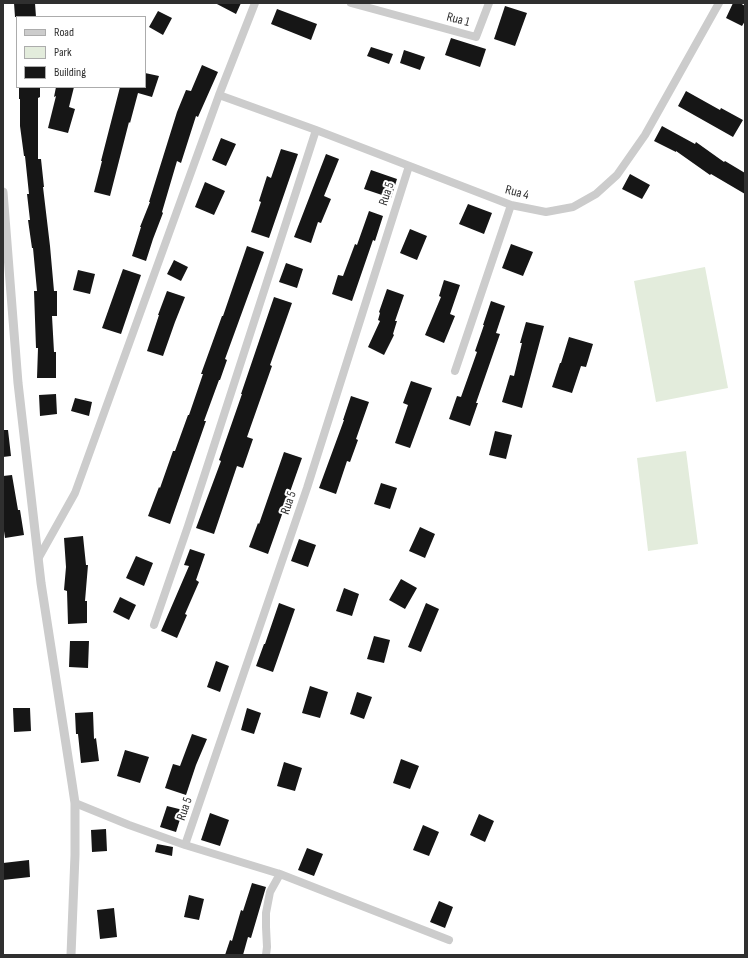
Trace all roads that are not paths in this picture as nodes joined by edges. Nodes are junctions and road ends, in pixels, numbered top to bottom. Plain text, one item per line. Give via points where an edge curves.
1 (255, 3) edge
2 (351, 3) edge
3 (488, 3) edge
4 (716, 5) edge
5 (219, 95) junction
6 (316, 130) junction
7 (409, 166) junction
8 (3, 192) edge
9 (511, 205) junction
10 (455, 371) dead end
11 (38, 559) junction
12 (154, 625) dead end
13 (75, 803) junction
14 (186, 845) junction
15 (280, 874) junction
16 (449, 940) dead end
17 (71, 955) edge
18 (266, 955) edge

1 - 5 street
2 - 3 street, Rua 1 via 476,37
4 - 9 street, Rua 4 via 645,135 617,175 596,194 573,207 546,212
5 - 6 street, Rua 4
5 - 11 street via 76,493
6 - 7 street, Rua 4
6 - 12 street
7 - 9 street, Rua 4
7 - 14 street, Rua 5 via 306,488
8 - 11 street via 18,382
9 - 10 street
11 - 13 street
13 - 14 street
13 - 17 street
14 - 15 street
15 - 16 street
15 - 18 street via 270,892 266,913

